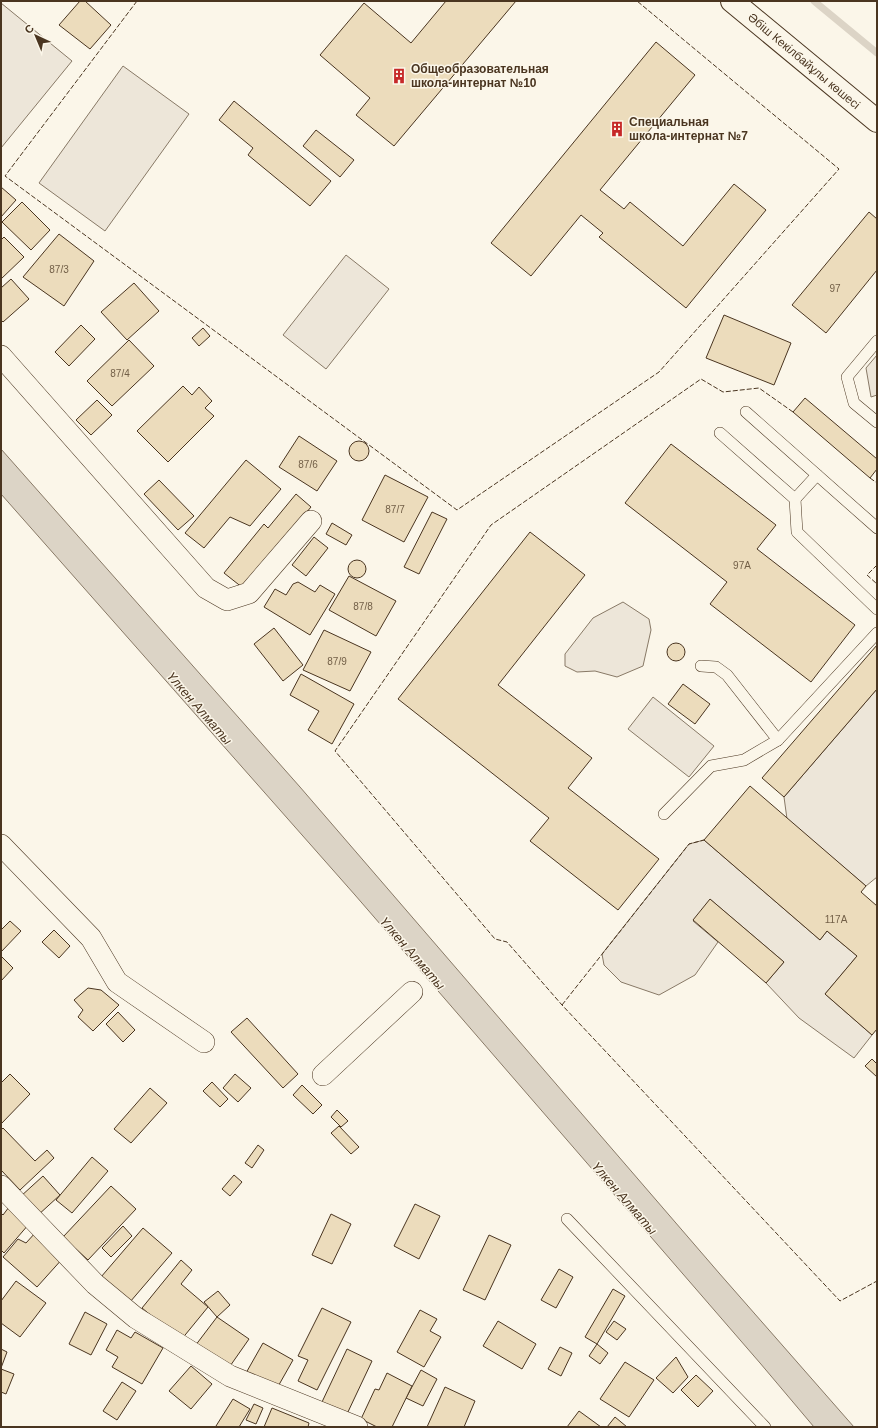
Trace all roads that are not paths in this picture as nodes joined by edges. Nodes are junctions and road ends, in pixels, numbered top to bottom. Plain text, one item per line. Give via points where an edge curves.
1 (732, 1) edge
2 (877, 121) edge
3 (877, 341) edge
4 (1, 356) edge
5 (746, 412) dead end
6 (877, 422) edge
7 (720, 432) dead end
8 (817, 475) junction
9 (795, 499) junction
10 (311, 521) dead end
11 (877, 528) edge
12 (877, 608) edge
13 (877, 633) edge
14 (701, 666) dead end
15 (778, 740) junction
16 (664, 814) dead end
17 (1, 845) edge
18 (412, 992) dead end
19 (204, 1042) dead end
20 (324, 1075) dead end
21 (1, 1186) edge
22 (567, 1218) dead end
23 (357, 1427) edge
24 (765, 1427) edge

1 - 2 street, Әбіш Кекілбайұлы көшесі
3 - 6 lane via 847,377 854,403
4 - 10 street via 206,588 227,600 249,593
5 - 8 lane
7 - 9 lane
8 - 9 lane
8 - 11 lane
9 - 12 lane via 797,532
13 - 15 lane
14 - 15 lane via 716,666 727,675
15 - 16 lane via 744,760 711,766
17 - 19 street via 91,938 117,982
18 - 20 street
21 - 23 street via 95,1284 136,1318 230,1376
22 - 24 lane

